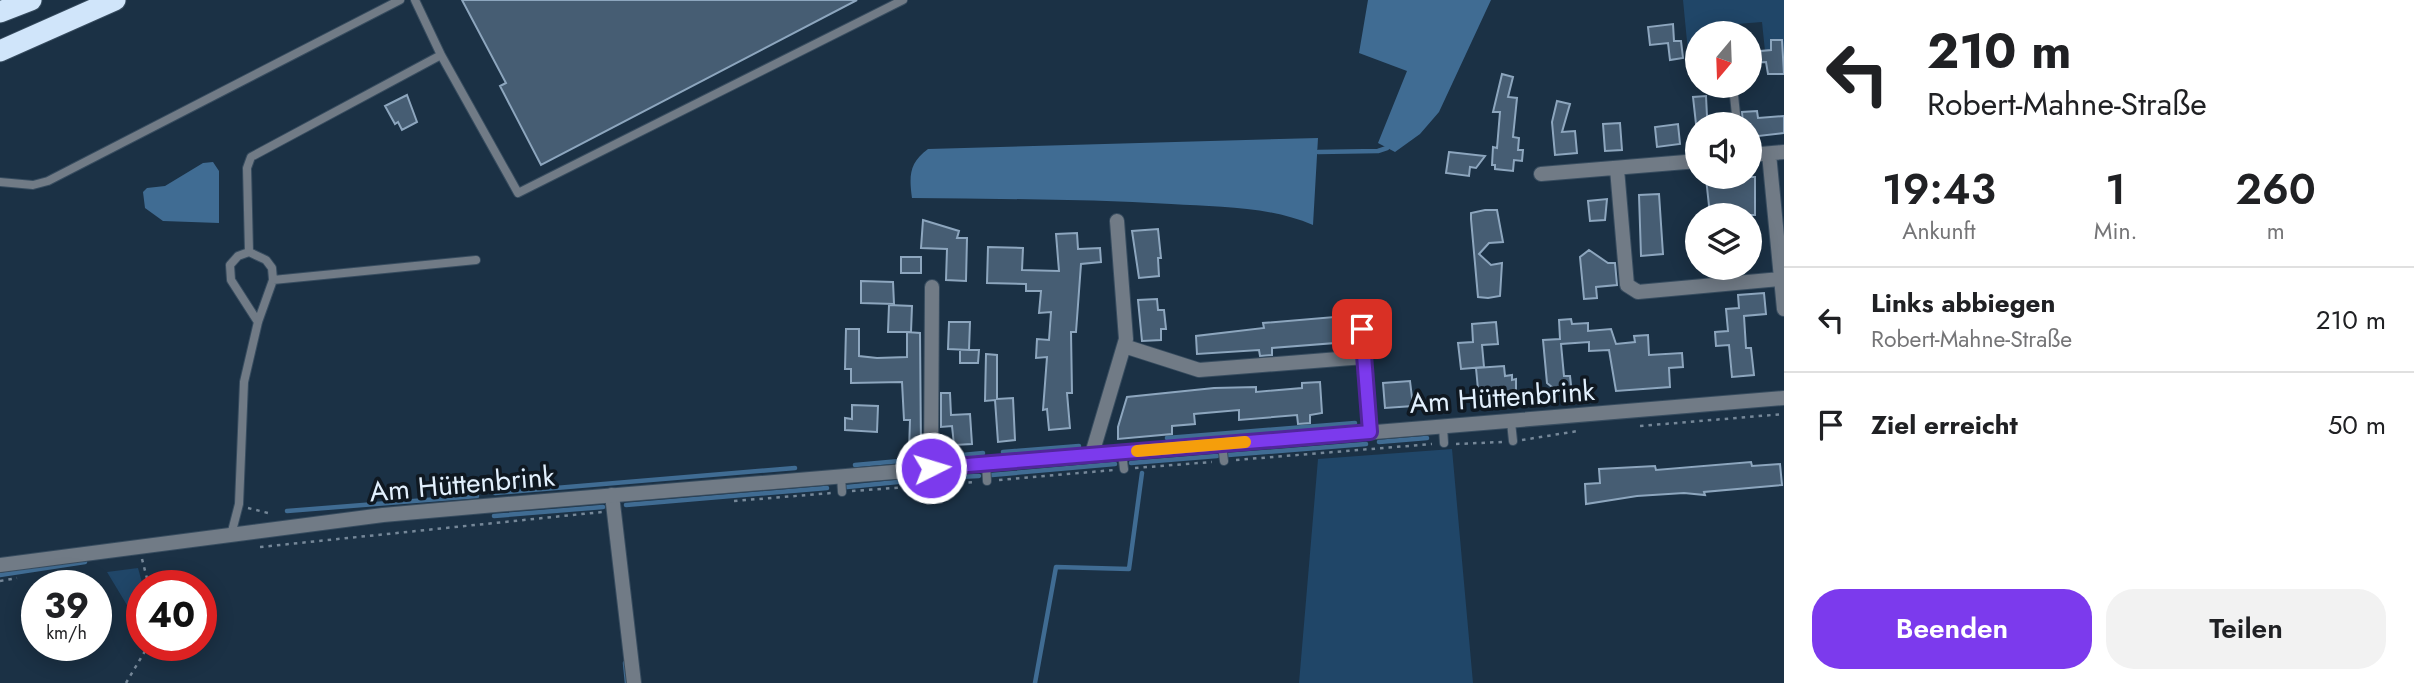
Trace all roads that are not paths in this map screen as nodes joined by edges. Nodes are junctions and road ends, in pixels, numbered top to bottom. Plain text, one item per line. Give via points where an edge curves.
1 (31, 0) edge
2 (115, 0) edge
3 (400, 0) edge
4 (415, 0) edge
5 (903, 0) edge
6 (0, 12) edge
7 (0, 51) edge
8 (441, 55) junction
9 (1777, 153) edge
10 (1685, 162) edge
11 (1617, 169) junction
12 (1541, 174) dead end
13 (0, 182) edge
14 (1117, 221) dead end
15 (249, 252) junction
16 (476, 260) dead end
17 (1781, 279) junction
18 (273, 281) junction
19 (932, 287) dead end
20 (1784, 309) edge
21 (258, 322) junction
22 (1362, 329) dead end
23 (1124, 346) junction
24 (1364, 357) junction
25 (1784, 398) edge
26 (1511, 422) junction
27 (1443, 427) junction
28 (1370, 432) junction
29 (1513, 441) road end
30 (1444, 443) road end
31 (1222, 444) junction
32 (1122, 453) junction
33 (1095, 455) junction
34 (1224, 461) road end
35 (986, 464) junction
36 (931, 468) junction
37 (1124, 469) road end
38 (841, 476) junction
39 (987, 481) road end
40 (933, 485) road end
41 (842, 492) road end
42 (612, 495) junction
43 (231, 535) junction
44 (0, 565) edge
45 (634, 683) edge

1 - 6 highway
2 - 7 highway
3 - 13 lane via 48,181 33,185
4 - 8 lane
5 - 8 lane via 518,193
8 - 15 lane via 251,157 247,167
9 - 17 street
10 - 11 street
11 - 12 street
11 - 17 street via 1627,285 1638,292
14 - 23 street
15 - 18 lane via 266,260
15 - 21 lane via 230,265 231,280
16 - 18 lane
17 - 20 street
18 - 21 lane
19 - 36 street
21 - 43 lane via 244,382 239,504
22 - 24 street
23 - 24 street via 1199,370
23 - 33 street
24 - 28 street
25 - 26 street, Am Hüttenbrink
26 - 27 street, Am Hüttenbrink
26 - 29 lane
27 - 28 street, Am Hüttenbrink
27 - 30 lane
28 - 31 street, Am Hüttenbrink
31 - 32 street, Am Hüttenbrink
31 - 34 lane
32 - 33 street, Am Hüttenbrink
32 - 37 lane
33 - 35 street, Am Hüttenbrink
35 - 36 street, Am Hüttenbrink
35 - 39 lane
36 - 38 street, Am Hüttenbrink
36 - 40 lane
38 - 41 lane
38 - 42 street, Am Hüttenbrink
42 - 43 street, Am Hüttenbrink via 383,515
42 - 45 street
43 - 44 street, Am Hüttenbrink

